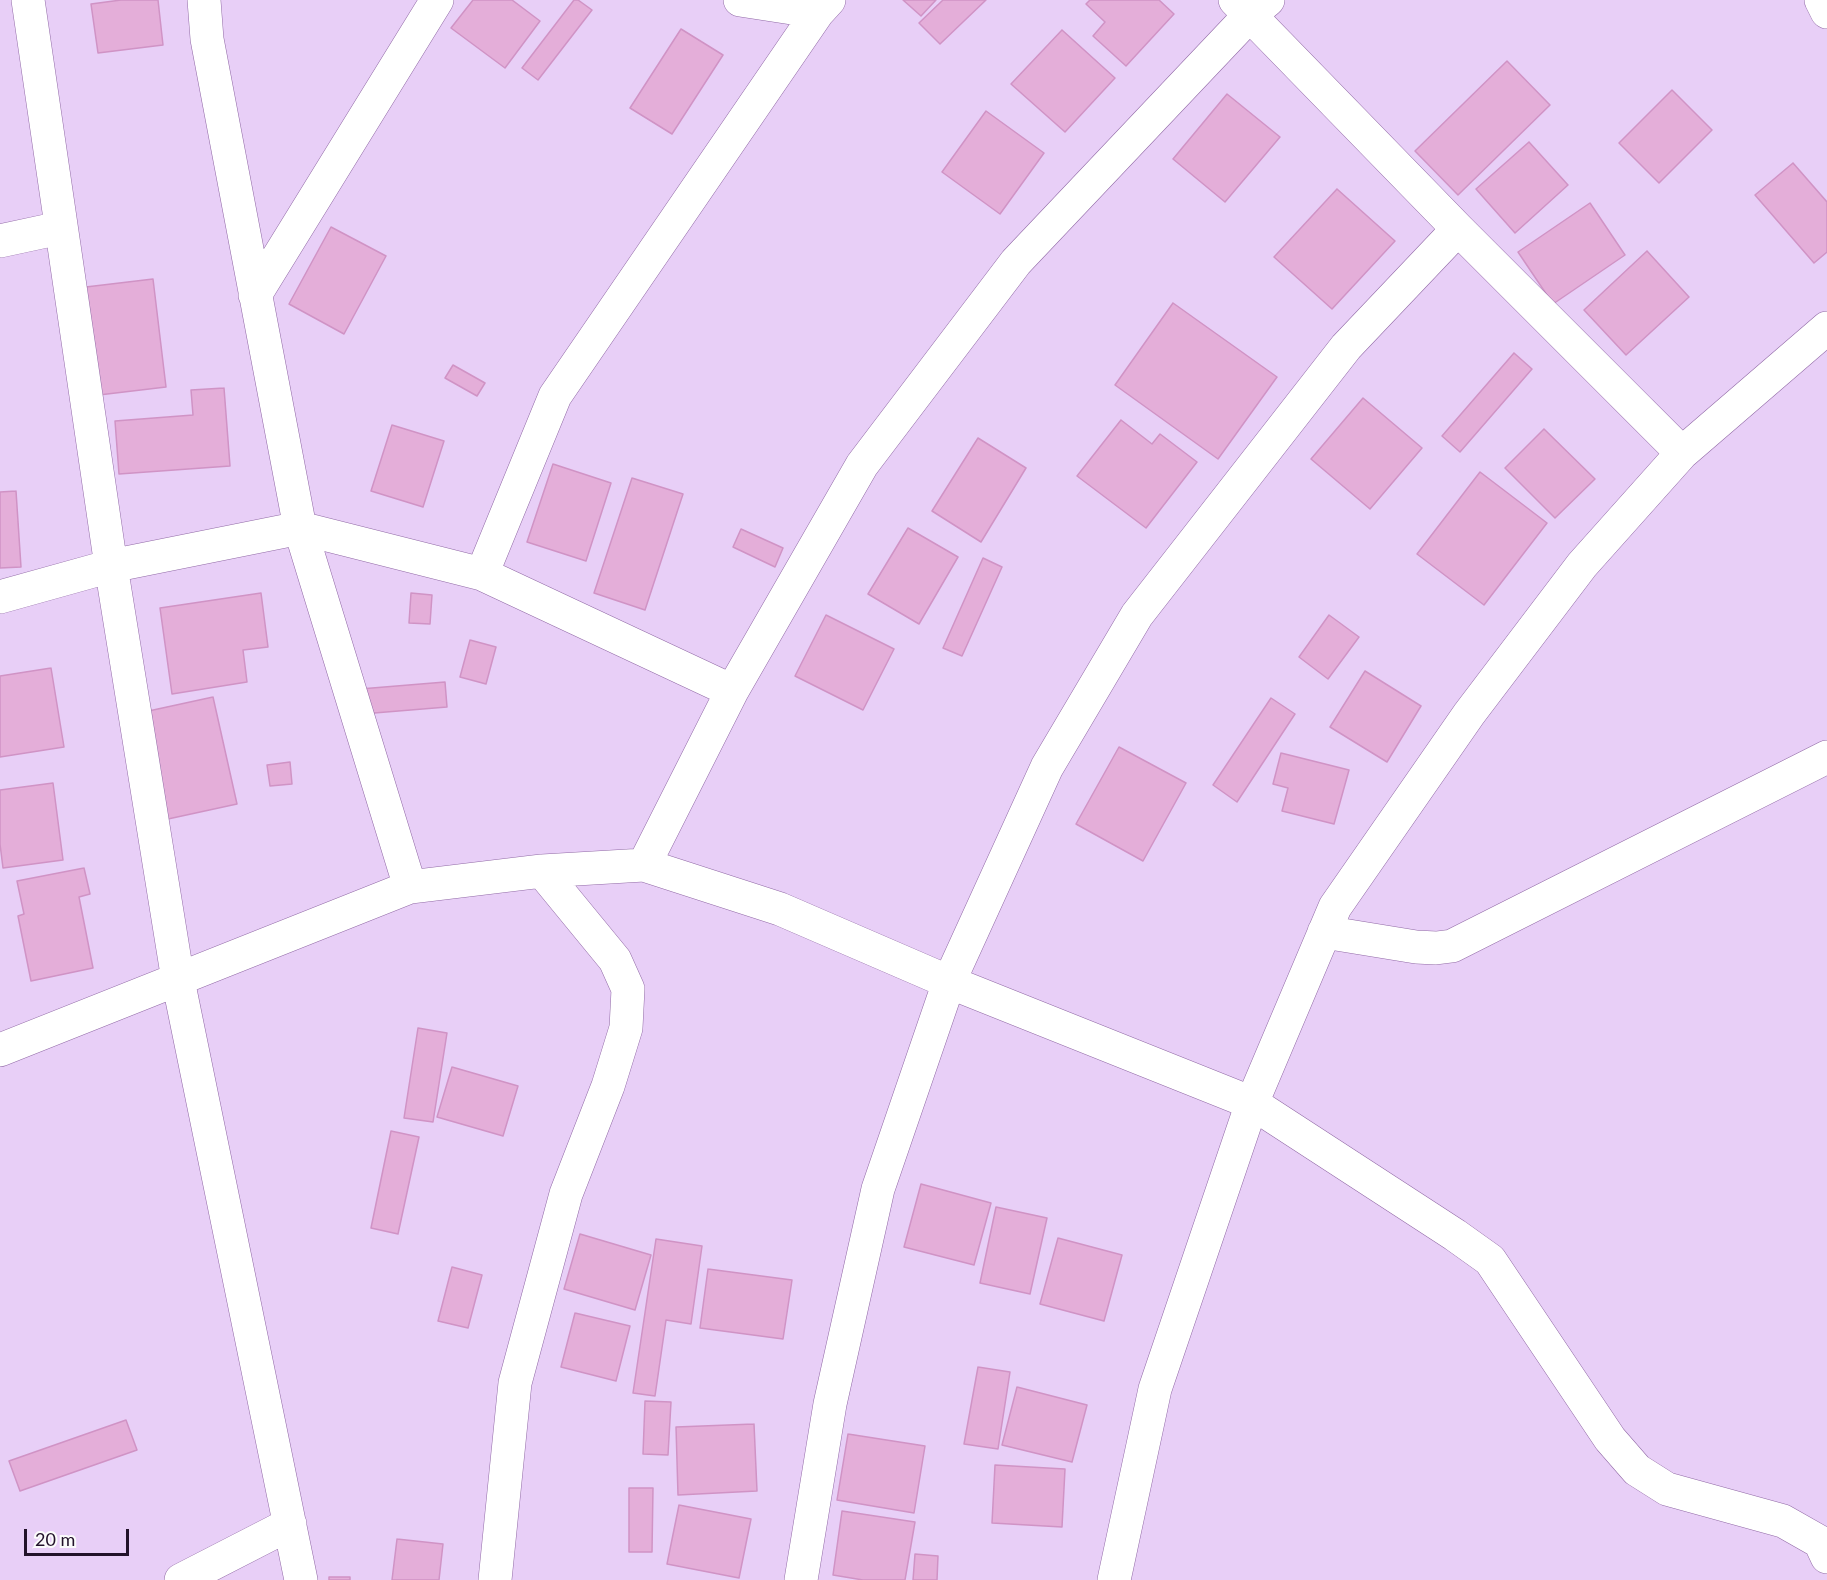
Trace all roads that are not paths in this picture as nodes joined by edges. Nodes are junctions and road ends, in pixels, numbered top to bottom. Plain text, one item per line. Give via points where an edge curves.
1 (28, 0) edge
2 (204, 0) edge
3 (436, 0) edge
4 (740, 0) edge
5 (1821, 0) edge
6 (1251, 5) edge
7 (824, 6) edge
8 (1827, 12) edge
9 (60, 228) junction
10 (1458, 229) junction
11 (0, 241) edge
12 (255, 296) junction
13 (1827, 328) edge
14 (1682, 453) junction
15 (300, 528) junction
16 (111, 566) junction
17 (482, 574) junction
18 (0, 597) edge
19 (732, 691) junction
20 (1827, 757) edge
21 (644, 865) junction
22 (542, 871) junction
23 (410, 887) junction
24 (1324, 932) junction
25 (178, 980) junction
26 (949, 982) junction
27 (0, 1050) edge
28 (1252, 1103) junction
29 (290, 1524) junction
30 (1827, 1557) edge
31 (181, 1580) edge
32 (301, 1580) edge
33 (495, 1580) edge
34 (801, 1580) edge
35 (1114, 1580) edge

1 - 9 street
2 - 12 street via 207,39
3 - 12 street
4 - 7 street
5 - 8 street
6 - 10 street
6 - 19 street via 1009,271 862,465
7 - 17 street via 555,396
9 - 11 street
9 - 16 street
10 - 14 street
10 - 26 street via 1346,347 1137,615 1047,767
12 - 15 street
13 - 14 street
14 - 24 street via 1582,566 1469,714 1335,907
15 - 16 street
15 - 17 street
15 - 23 street
16 - 18 street
16 - 25 street
17 - 19 street
19 - 21 street
20 - 24 street via 1452,946 1416,946
21 - 22 street
21 - 26 street via 780,909
22 - 23 street
22 - 33 street via 615,960 628,989 626,1028 566,1194 515,1383
23 - 25 street
24 - 28 street
25 - 27 street
25 - 29 street
26 - 28 street
26 - 34 street via 878,1189 830,1404
28 - 30 street via 1490,1260 1610,1439 1637,1470 1667,1489 1783,1521 1820,1542
28 - 35 street via 1155,1389
29 - 31 street
29 - 32 street

